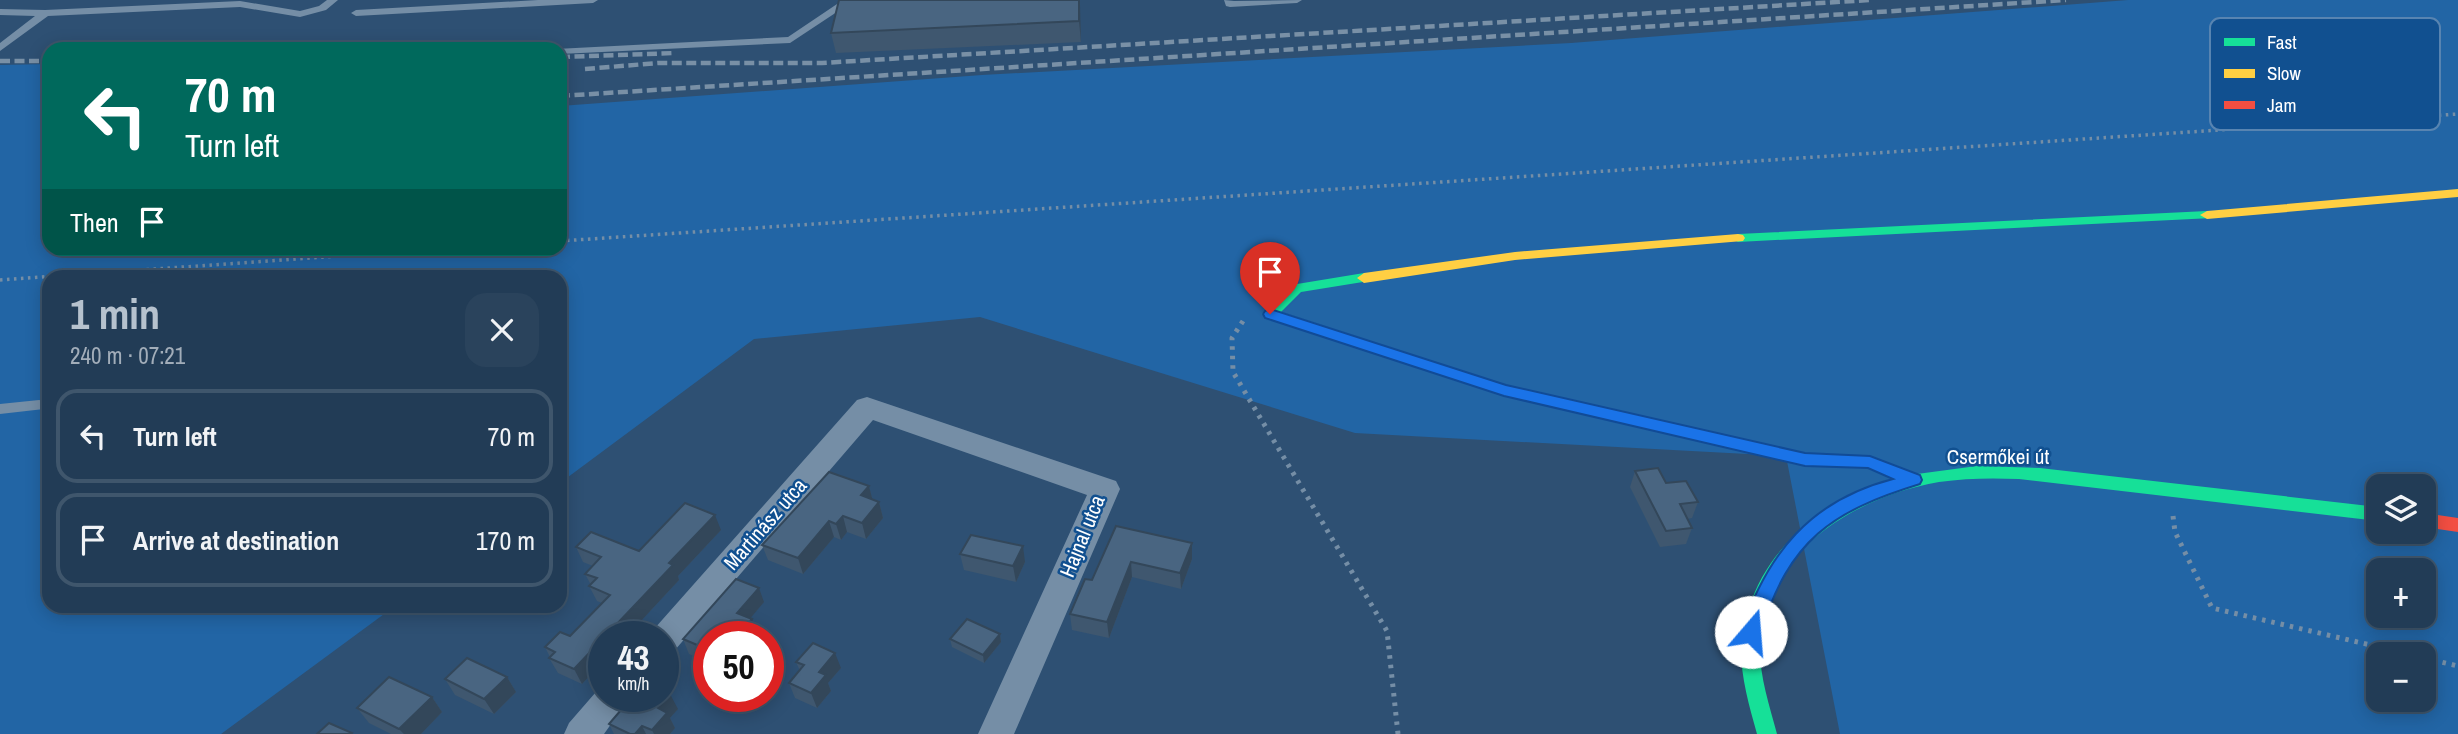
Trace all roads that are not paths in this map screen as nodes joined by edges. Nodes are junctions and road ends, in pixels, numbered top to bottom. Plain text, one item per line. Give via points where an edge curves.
1 (332, 0) edge
2 (593, 0) edge
3 (1229, 0) edge
4 (1297, 0) edge
5 (850, 1) edge
6 (0, 12) edge
7 (45, 13) junction
8 (356, 13) dead end
9 (0, 48) edge
10 (567, 51) edge
11 (2458, 193) edge
12 (39, 405) dead end
13 (867, 407) joint
14 (0, 409) edge
15 (1914, 480) junction
16 (2366, 512) edge
17 (2436, 522) edge
18 (2458, 525) edge
19 (679, 622) edge
20 (601, 712) edge
21 (582, 734) edge
22 (996, 734) edge
23 (1766, 734) edge

1 - 7 lane via 315,11 295,14 240,4
2 - 8 lane
3 - 4 lane via 1230,4
5 - 10 lane via 790,40
6 - 7 lane
7 - 9 lane
11 - 15 street via 2183,217 1732,238 1515,256 1296,288 1270,314 1504,390 1805,460 1870,462
12 - 14 lane
13 - 19 street, Martinász utca
13 - 22 street, Hajnal utca via 1105,489
15 - 16 street, Csermőkei út via 2003,473 2248,495
15 - 23 street, Csermőkei út via 1886,487 1830,513 1809,528 1773,575 1751,632
17 - 18 street
20 - 21 street

